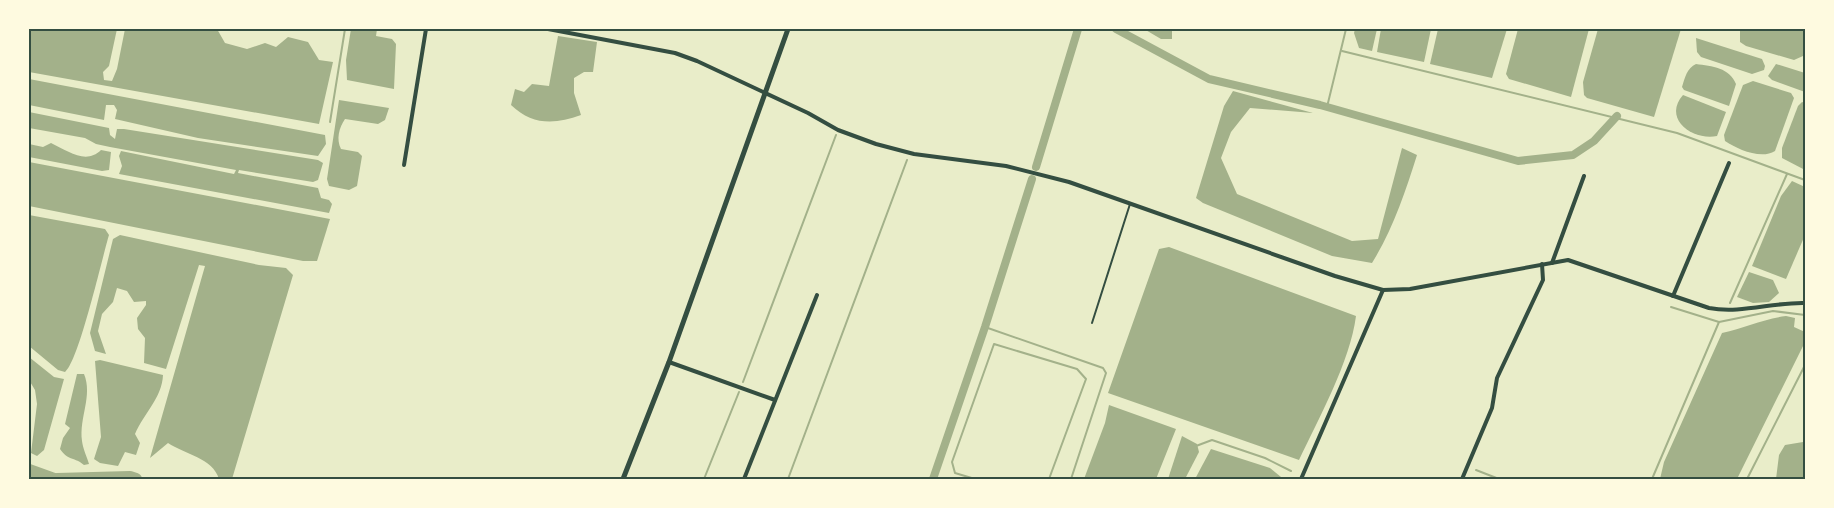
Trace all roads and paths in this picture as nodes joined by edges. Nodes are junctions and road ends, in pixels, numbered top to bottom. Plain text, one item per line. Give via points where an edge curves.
1 (426, 29) edge
2 (548, 29) edge
3 (788, 29) edge
4 (766, 93) junction
5 (1729, 163) dead end
6 (404, 165) dead end
7 (1584, 176) dead end
8 (1130, 204) junction
9 (1552, 263) junction
10 (1542, 264) junction
11 (1383, 290) junction
12 (818, 294) dead end
13 (1673, 296) junction
14 (1805, 303) edge
15 (1092, 323) dead end
16 (669, 362) junction
17 (775, 400) junction
18 (623, 479) edge
19 (744, 479) edge
20 (1301, 479) edge
21 (1462, 479) edge

1 - 6 street
2 - 4 street via 675,53
3 - 4 street
4 - 8 street via 838,130 884,147 1021,170 1069,182
4 - 16 street
5 - 13 street
7 - 9 street
8 - 11 street
8 - 15 lane
9 - 10 street
9 - 13 street via 1568,260
10 - 11 street via 1410,289
10 - 21 street via 1543,280 1497,378 1492,408
11 - 20 street
12 - 17 street
13 - 14 street via 1720,310
16 - 17 street
16 - 18 street
17 - 19 street

